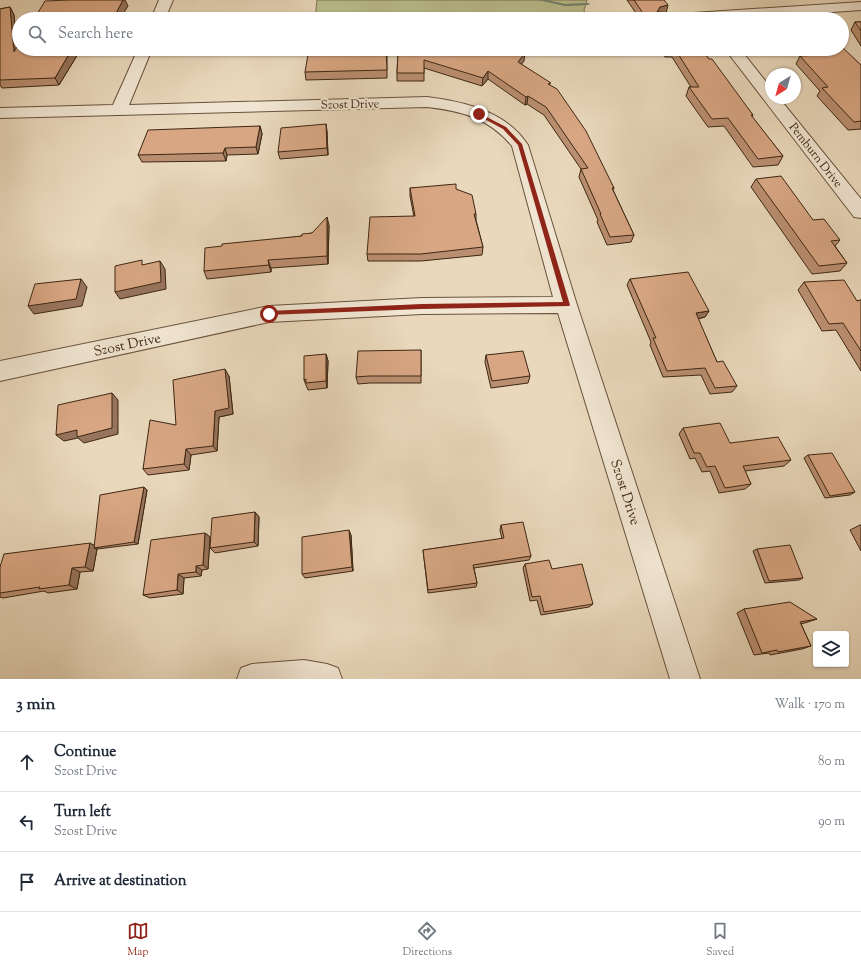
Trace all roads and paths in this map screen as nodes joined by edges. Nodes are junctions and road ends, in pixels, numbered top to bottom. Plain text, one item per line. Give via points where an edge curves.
1 (166, 0) edge
2 (698, 6) dead end
3 (861, 6) edge
4 (161, 12) edge
5 (703, 12) edge
6 (784, 12) edge
7 (142, 56) edge
8 (738, 56) edge
9 (118, 109) junction
10 (0, 113) edge
11 (861, 212) edge
12 (566, 305) junction
13 (0, 371) edge
14 (252, 679) edge
15 (327, 679) edge
16 (685, 679) edge

1 - 4 street
2 - 5 street
3 - 6 street
7 - 9 street
8 - 11 street, Pemburn Drive
9 - 10 street, Szost Drive
9 - 12 street, Szost Drive via 427,102 452,105 479,114 505,128 520,144
12 - 13 street, Szost Drive via 422,306 269,314
12 - 16 street, Szost Drive
14 - 15 street via 304,675

